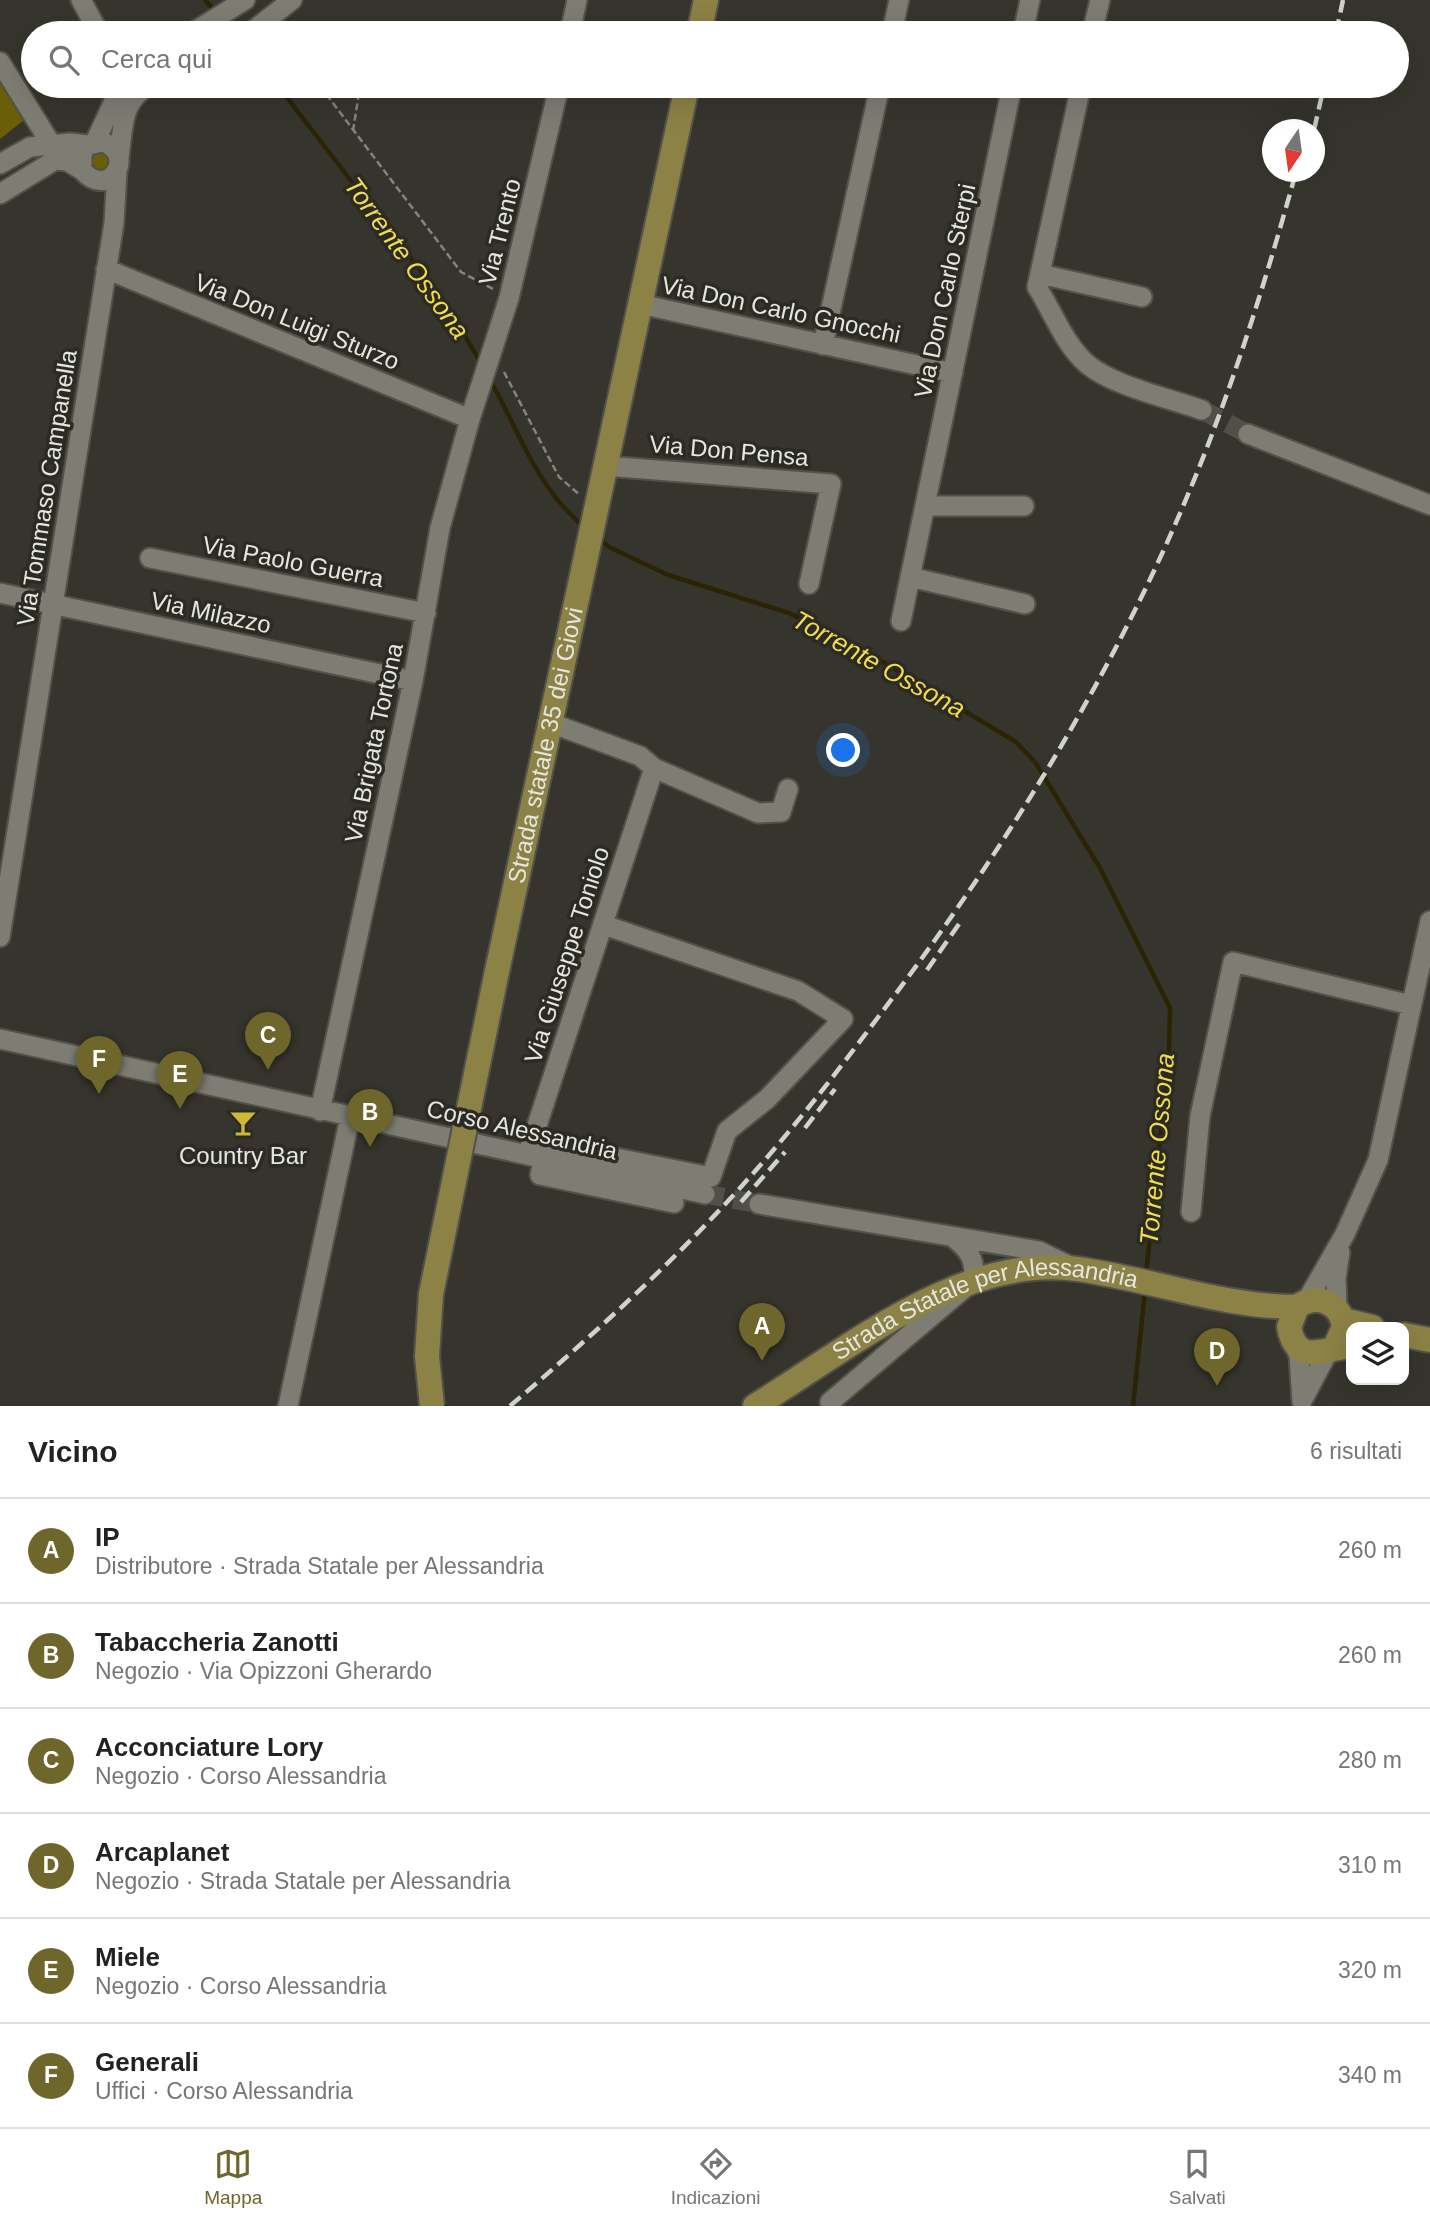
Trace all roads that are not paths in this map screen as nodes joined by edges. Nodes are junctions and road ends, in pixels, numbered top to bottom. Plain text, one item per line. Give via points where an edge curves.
1 (81, 0) edge
2 (292, 0) edge
3 (577, 0) edge
4 (706, 0) edge
5 (899, 0) edge
6 (1030, 0) edge
7 (1100, 0) edge
8 (241, 3) edge
9 (92, 21) edge
10 (212, 21) edge
11 (265, 21) edge
12 (573, 21) edge
13 (702, 21) edge
14 (895, 21) edge
15 (1026, 21) edge
16 (1095, 21) edge
17 (0, 62) edge
18 (21, 96) edge
19 (22, 98) edge
20 (115, 98) edge
21 (131, 98) edge
22 (556, 98) edge
23 (684, 98) edge
24 (877, 98) edge
25 (1010, 98) edge
26 (1078, 98) edge
27 (91, 144) junction
28 (53, 147) junction
29 (0, 164) edge
30 (118, 164) junction
31 (82, 170) junction
32 (0, 194) edge
33 (106, 270) junction
34 (1040, 274) junction
35 (1142, 297) dead end
36 (640, 304) junction
37 (823, 345) junction
38 (953, 373) junction
39 (481, 387) joint
40 (1202, 410) tunnel mouth
41 (470, 419) junction
42 (1248, 434) tunnel mouth
43 (606, 466) junction
44 (1430, 505) edge
45 (925, 506) junction
46 (1024, 506) dead end
47 (150, 558) dead end
48 (910, 578) junction
49 (809, 584) dead end
50 (0, 593) edge
51 (53, 604) junction
52 (1025, 604) dead end
53 (426, 613) junction
54 (901, 621) dead end
55 (413, 681) junction
56 (548, 723) junction
57 (654, 768) junction
58 (788, 789) dead end
59 (1430, 921) edge
60 (604, 925) junction
61 (0, 937) edge
62 (1411, 1005) junction
63 (0, 1039) edge
64 (320, 1111) junction
65 (350, 1117) junction
66 (534, 1153) junction
67 (705, 1194) tunnel mouth
68 (674, 1203) dead end
69 (759, 1204) tunnel mouth
70 (1191, 1212) dead end
71 (1345, 1234) junction
72 (953, 1238) junction
73 (1074, 1268) junction
74 (974, 1280) junction
75 (1230, 1301) junction
76 (1302, 1305) junction
77 (1340, 1314) junction
78 (1360, 1322) edge
79 (1409, 1336) edge
80 (1291, 1337) junction
81 (1430, 1340) edge
82 (1409, 1347) edge
83 (1338, 1348) edge
84 (1430, 1349) edge
85 (1302, 1404) edge
86 (288, 1406) edge
87 (432, 1406) edge
88 (755, 1406) edge
89 (832, 1406) edge

1 - 9 street
2 - 11 street
3 - 12 street
4 - 13 main road
5 - 14 street
6 - 15 street
7 - 16 street
8 - 10 street
17 - 18 street
19 - 28 street
20 - 27 street
21 - 30 street, Via Tommaso Campanella via 126,106
22 - 39 street, Via Trento via 509,298
23 - 36 main road, Strada statale 35 dei Giovi
24 - 37 street
25 - 38 street, Via Don Carlo Sterpi
26 - 34 street
27 - 28 street
27 - 30 street via 110,145
27 - 31 street via 82,152
28 - 29 street via 30,148
30 - 31 street via 110,179 99,181
30 - 33 street, Via Tommaso Campanella
31 - 32 street via 55,160
33 - 41 street, Via Don Luigi Sturzo
33 - 51 street, Via Tommaso Campanella
34 - 35 street
34 - 40 street via 1037,286 1068,340 1089,365 1109,377
36 - 37 street, Via Don Carlo Gnocchi
36 - 43 main road, Strada statale 35 dei Giovi
37 - 38 street, Via Don Carlo Gnocchi
38 - 45 street, Via Don Carlo Sterpi
39 - 41 street, Via Brigata Tortona
41 - 53 street, Via Brigata Tortona via 440,528
42 - 44 street
43 - 49 street, Via Don Pensa via 831,484
43 - 56 main road, Strada statale 35 dei Giovi
45 - 46 street
45 - 48 street, Via Don Carlo Sterpi
47 - 53 street, Via Paolo Guerra
48 - 52 street
48 - 54 street, Via Don Carlo Sterpi
50 - 51 street, Via Milazzo
51 - 55 street, Via Milazzo
51 - 61 street, Via Tommaso Campanella
53 - 55 street, Via Brigata Tortona
55 - 64 street, Via Brigata Tortona
56 - 57 street via 640,756
56 - 87 main road, Strada statale 35 dei Giovi, bridge via 430,1294 427,1356
57 - 58 street via 758,813 781,812
57 - 60 street, Via Giuseppe Toniolo
59 - 62 street
60 - 66 street, Via Giuseppe Toniolo
60 - 66 street via 798,991 844,1019 768,1099 727,1131 710,1177
62 - 70 street via 1233,962 1200,1116
62 - 71 street via 1378,1160
63 - 64 street, Corso Alessandria
64 - 65 street, Corso Alessandria
65 - 66 street, Corso Alessandria
65 - 86 street
66 - 67 street, Corso Alessandria
66 - 68 street via 540,1175
69 - 72 street
71 - 76 street
71 - 77 street via 1336,1267
72 - 73 street via 1039,1251
72 - 74 street via 970,1252
73 - 74 main road, Strada Statale per Alessandria via 1038,1267
73 - 75 main road, Strada Statale per Alessandria
74 - 88 main road, Strada Statale per Alessandria via 910,1308
74 - 89 street via 830,1402
75 - 76 main road, Strada Statale per Alessandria
75 - 80 main road, Strada Statale per Alessandria
76 - 77 main road, Strada Statale per Alessandria via 1322,1300
76 - 80 main road via 1290,1322
77 - 78 main road, Strada Statale per Alessandria
77 - 83 main road via 1343,1335
79 - 81 main road
80 - 83 main road, Strada Statale per Alessandria via 1304,1351 1320,1354
80 - 85 street via 1299,1356
82 - 84 main road
83 - 85 street

